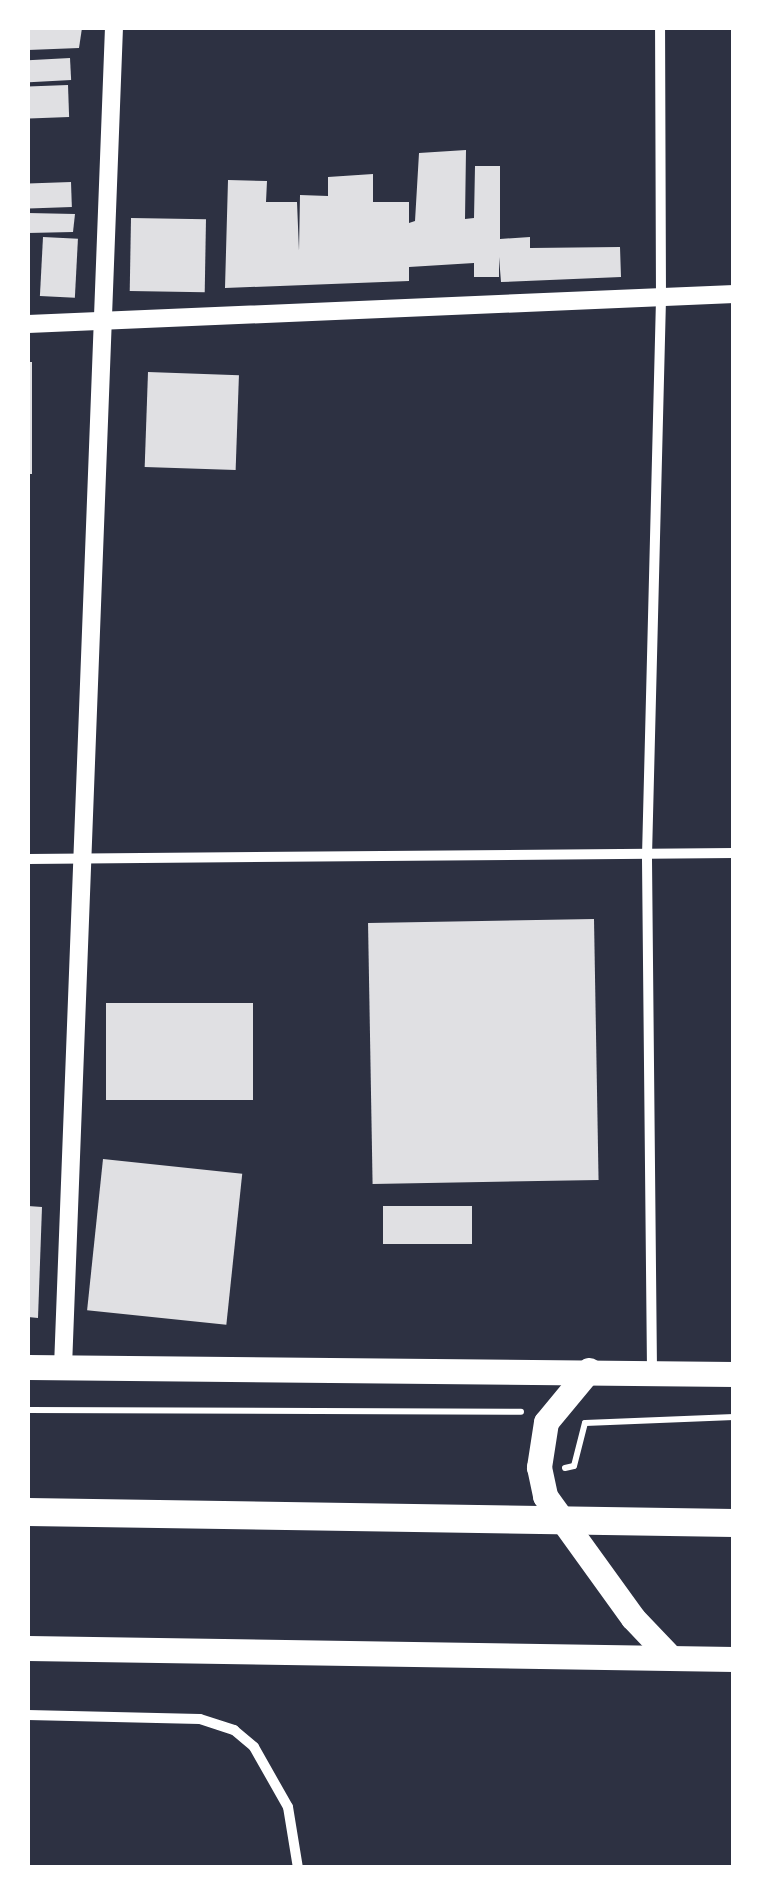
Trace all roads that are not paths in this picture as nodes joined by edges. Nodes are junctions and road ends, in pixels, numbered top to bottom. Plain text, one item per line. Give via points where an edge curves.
1 (114, 28) edge
2 (660, 28) edge
3 (734, 294) edge
4 (662, 300) junction
5 (102, 322) junction
6 (28, 324) edge
7 (734, 853) edge
8 (646, 856) junction
9 (87, 858) junction
10 (28, 859) edge
11 (28, 1367) edge
12 (63, 1367) junction
13 (589, 1370) junction
14 (652, 1372) junction
15 (734, 1374) edge
16 (28, 1512) edge
17 (560, 1521) junction
18 (734, 1523) edge
19 (28, 1648) edge
20 (669, 1656) junction
21 (734, 1659) edge
22 (28, 1715) edge
23 (298, 1868) edge

1 - 5 street
2 - 4 street
3 - 4 street
4 - 5 street
4 - 8 street
5 - 6 street
5 - 9 street
7 - 8 street
8 - 9 street
8 - 14 street
9 - 10 street
9 - 12 street
11 - 12 main road
12 - 13 main road
13 - 14 main road
13 - 17 main road via 561,1398 540,1448 545,1496
14 - 15 main road
16 - 17 highway
17 - 18 highway
17 - 20 main road
19 - 20 main road
20 - 21 main road
22 - 23 street via 200,1720 234,1730 254,1747 288,1806

